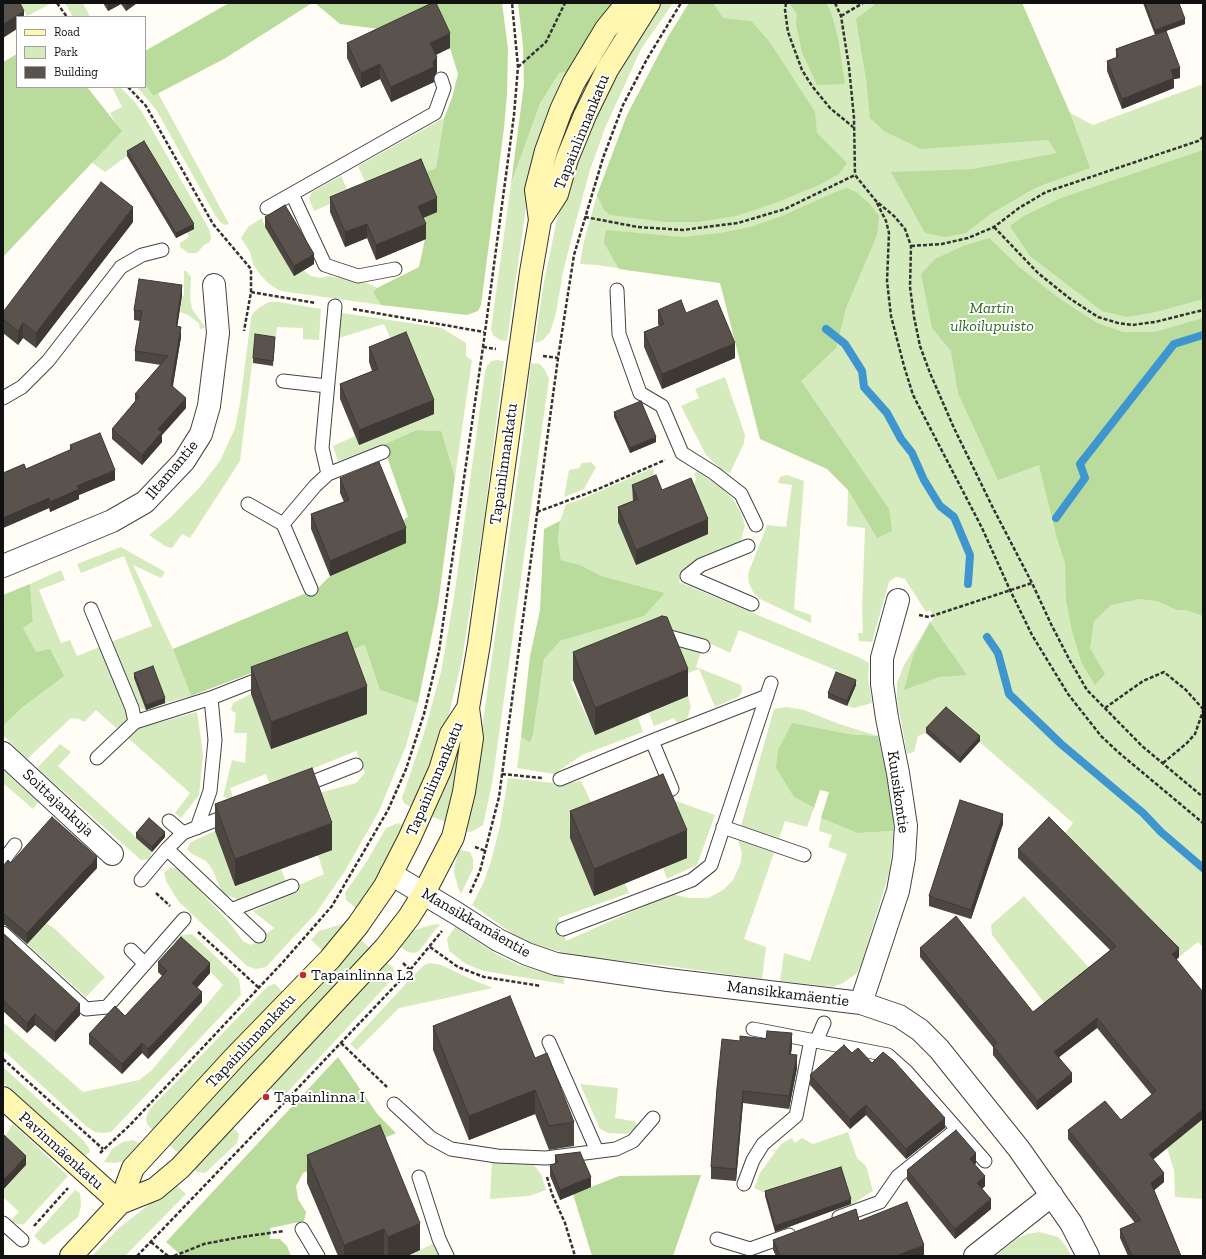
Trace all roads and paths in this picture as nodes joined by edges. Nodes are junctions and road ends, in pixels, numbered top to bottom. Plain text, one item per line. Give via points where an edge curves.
1 (57, 3) edge
2 (512, 3) edge
3 (565, 3) edge
4 (627, 3) edge
5 (649, 3) edge
6 (786, 3) edge
7 (835, 3) edge
8 (863, 3) edge
9 (66, 16) edge
10 (841, 16) junction
11 (518, 67) junction
12 (441, 79) dead end
13 (129, 88) edge
14 (854, 127) junction
15 (1203, 137) edge
16 (855, 175) junction
17 (292, 194) junction
18 (876, 201) junction
19 (267, 208) dead end
20 (585, 217) dead end
21 (540, 220) junction
22 (994, 227) junction
23 (911, 246) junction
24 (162, 250) dead end
25 (395, 269) dead end
26 (214, 285) dead end
27 (617, 290) dead end
28 (334, 306) junction
29 (1203, 310) edge
30 (484, 332) junction
31 (283, 382) dead end
32 (328, 386) junction
33 (3, 398) edge
34 (383, 452) dead end
35 (682, 453) junction
36 (328, 474) junction
37 (248, 504) dead end
38 (537, 512) dead end
39 (283, 524) junction
40 (756, 525) dead end
41 (748, 546) dead end
42 (3, 566) edge
43 (1032, 583) junction
44 (311, 589) dead end
45 (1010, 590) junction
46 (752, 604) dead end
47 (896, 606) joint
48 (91, 609) dead end
49 (648, 634) edge
50 (703, 646) dead end
51 (276, 673) edge
52 (771, 683) dead end
53 (767, 696) junction
54 (211, 698) junction
55 (468, 708) junction
56 (1105, 708) junction
57 (1203, 710) edge
58 (135, 722) junction
59 (652, 741) junction
60 (3, 753) edge
61 (98, 758) dead end
62 (1163, 763) junction
63 (356, 765) dead end
64 (502, 774) dead end
65 (560, 779) joint
66 (291, 791) edge
67 (1203, 796) edge
68 (638, 803) edge
69 (240, 811) edge
70 (169, 821) dead end
71 (1203, 823) edge
72 (723, 827) junction
73 (197, 828) junction
74 (183, 833) junction
75 (15, 845) dead end
76 (167, 849) junction
77 (112, 854) dead end
78 (804, 855) dead end
79 (3, 861) edge
80 (391, 874) junction
81 (141, 880) dead end
82 (292, 886) dead end
83 (424, 893) junction
84 (231, 910) junction
85 (184, 920) dead end
86 (563, 929) dead end
87 (3, 933) edge
88 (259, 936) dead end
89 (131, 950) dead end
90 (145, 964) junction
91 (861, 1003) junction
92 (824, 1023) dead end
93 (753, 1029) dead end
94 (549, 1042) dead end
95 (814, 1042) junction
96 (341, 1043) dead end
97 (3, 1059) edge
98 (3, 1098) edge
99 (394, 1104) joint
100 (653, 1118) dead end
101 (957, 1129) junction
102 (103, 1149) junction
103 (597, 1151) junction
104 (541, 1158) junction
105 (985, 1161) dead end
106 (83, 1171) junction
107 (419, 1177) dead end
108 (744, 1184) dead end
109 (1052, 1195) junction
110 (120, 1203) junction
111 (828, 1221) edge
112 (3, 1223) edge
113 (302, 1229) joint
114 (799, 1232) edge
115 (716, 1239) dead end
116 (22, 1240) joint
117 (151, 1242) dead end
118 (71, 1256) edge
119 (168, 1256) edge
120 (174, 1256) edge
121 (318, 1256) edge
122 (448, 1256) edge
123 (575, 1256) edge
124 (975, 1256) edge
125 (1088, 1256) edge

1 - 9 path
2 - 11 path
3 - 11 path via 546,42
4 - 21 street, Tapainlinnankatu via 606,29 574,82 561,110 546,151 536,190
5 - 21 street, Tapainlinnankatu via 607,70 567,159 557,194
6 - 14 path via 788,32 802,70 830,108
7 - 10 path
8 - 10 path
10 - 14 path via 849,67
11 - 30 path via 514,115
12 - 17 lane via 444,88 435,113
13 - 28 path via 146,106 213,224 250,269 251,292
14 - 16 path
15 - 22 path via 1198,141 1046,192
16 - 18 path
16 - 20 path via 785,209 738,223 683,230 638,227
17 - 19 lane
17 - 25 lane via 325,265 358,276
18 - 23 path via 905,229
18 - 45 path via 889,233 887,281 891,316 913,394 982,528
21 - 55 street, Tapainlinnankatu
22 - 23 path via 968,238 942,244
22 - 29 path via 1038,273 1098,318 1132,325
23 - 43 path via 910,287 914,317 920,346 930,374 983,488
24 - 33 lane via 142,255 122,267 48,361 22,387
26 - 42 street, Iltamantie via 218,334 209,406 201,434 184,461 145,502 112,521
27 - 35 lane via 619,334 640,393 662,406
28 - 30 path
28 - 32 lane
30 - 102 path via 439,651 424,714 406,769 388,810 332,906 130,1125
31 - 32 lane
32 - 36 lane via 322,448
34 - 36 lane
35 - 38 path
35 - 40 lane via 741,494
36 - 39 lane
37 - 39 lane
39 - 44 lane
41 - 46 lane via 701,565 687,576
43 - 45 path
43 - 56 path via 1087,690
45 - 47 path via 929,617
45 - 71 path via 1032,635 1068,694 1101,736
47 - 91 street, Kuusikontie via 882,658 882,684 906,826 904,858 898,891
48 - 58 lane via 132,708
49 - 50 lane via 660,634
51 - 54 lane
52 - 53 lane
53 - 59 lane
53 - 72 lane
54 - 58 lane
54 - 73 lane via 215,740 210,791
55 - 80 street, Tapainlinnankatu via 451,734 440,770
55 - 83 street, Tapainlinnankatu via 472,738 464,792 453,837
56 - 57 path via 1143,681 1164,672 1186,690
56 - 62 path via 1142,746
57 - 62 path via 1195,734
58 - 61 lane
59 - 65 lane
59 - 68 lane via 672,789
60 - 77 street, Soittajankuja
62 - 67 path
63 - 66 lane
64 - 65 path
69 - 73 lane
70 - 74 lane
72 - 78 lane
72 - 86 lane via 711,865 692,880
73 - 74 lane
74 - 76 lane
75 - 79 lane
76 - 81 lane
76 - 84 lane
80 - 83 street, Mansikkamäentie
80 - 110 street, Tapainlinnankatu via 358,925 330,959 133,1168
82 - 84 lane
83 - 91 street, Mansikkamäentie via 498,940 556,964
83 - 110 street, Tapainlinnankatu via 385,948 180,1168 155,1189
84 - 88 lane
85 - 90 lane
87 - 90 lane via 86,1009 107,1008
89 - 90 lane
91 - 109 street, Mansikkamäentie via 898,1016 920,1030 939,1049 1019,1149
92 - 95 lane
93 - 95 lane
94 - 103 lane
95 - 101 lane via 888,1056 906,1071
95 - 108 lane via 810,1045 796,1116 763,1144 752,1160
96 - 99 path via 396,1095
97 - 102 path
98 - 106 street, Pavinmäenkatu
99 - 104 lane via 431,1138 450,1149 497,1156
100 - 103 lane via 633,1141 616,1149
101 - 105 lane
101 - 111 lane via 898,1176 880,1202
102 - 106 path
103 - 104 lane
104 - 123 path
106 - 110 street, Pavinmäenkatu
106 - 116 path
107 - 122 lane via 438,1239
109 - 124 street
109 - 125 street, Mansikkamäentie via 1071,1223
110 - 118 street, Tapainlinnankatu
112 - 116 lane
113 - 120 path via 204,1244
113 - 121 lane
114 - 115 lane via 750,1249
117 - 119 path

